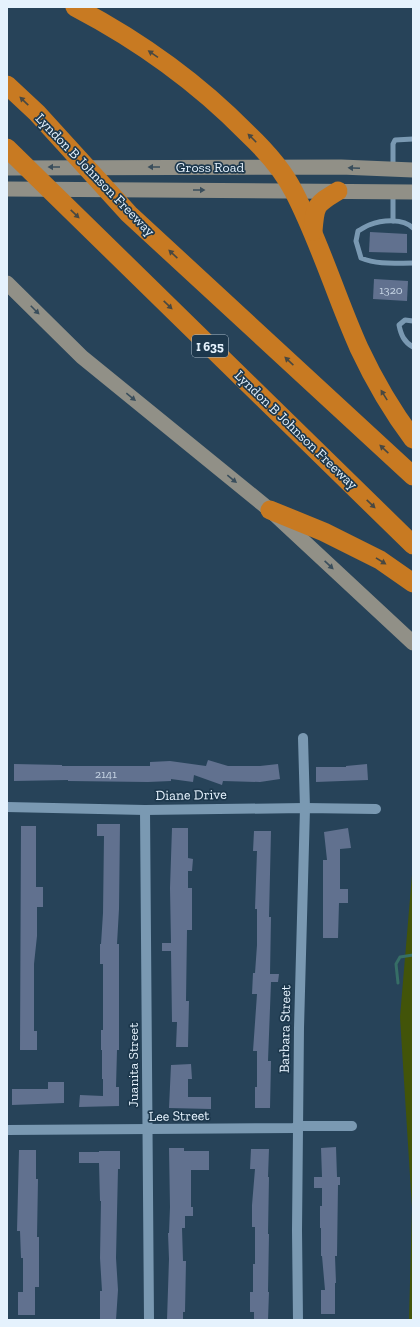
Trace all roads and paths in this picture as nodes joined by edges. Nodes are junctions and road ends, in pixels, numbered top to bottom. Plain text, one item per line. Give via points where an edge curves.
1 (75, 7) edge
2 (7, 85) edge
3 (413, 139) edge
4 (7, 148) edge
5 (278, 167) junction
6 (7, 168) edge
7 (393, 169) junction
8 (413, 170) edge
9 (7, 189) edge
10 (294, 190) junction
11 (338, 191) junction
12 (393, 192) junction
13 (413, 192) edge
14 (393, 221) junction
15 (413, 228) edge
16 (313, 231) junction
17 (413, 262) edge
18 (7, 283) edge
19 (413, 321) edge
20 (413, 347) edge
21 (413, 439) edge
22 (413, 476) edge
23 (270, 510) junction
24 (413, 546) edge
25 (413, 583) edge
26 (413, 643) edge
27 (302, 738) dead end
28 (7, 808) edge
29 (305, 808) junction
30 (376, 809) dead end
31 (145, 810) junction
32 (298, 1126) junction
33 (352, 1126) dead end
34 (7, 1130) edge
35 (147, 1130) junction
36 (149, 1320) edge
37 (298, 1320) edge

5 -> 1 highway via 237,122 183,76 152,53
22 -> 2 highway, Lyndon B Johnson Freeway via 129,214 37,113
3 - 7 lane via 395,140
4 -> 24 highway, Lyndon B Johnson Freeway / I 635
5 -> 6 main road, Gross Road
7 -> 5 main road, Gross Road
5 - 10 highway
7 - 8 main road, Gross Road
7 - 12 main road
9 -> 10 main road, Gross Road
10 - 11 main road, Gross Road
10 - 16 highway
11 - 12 main road, Gross Road
11 - 16 highway via 321,201 314,212
12 - 13 main road, Gross Road
12 - 14 lane
14 - 15 lane via 409,224
14 - 17 lane via 368,225 358,231 356,241 361,258 376,263
21 -> 16 highway via 380,389 359,348
18 -> 23 main road via 82,357
19 - 20 lane via 405,320 399,325 402,336
23 -> 25 highway via 373,556
23 -> 26 main road
27 - 29 street, Barbara Street
28 - 31 street, Diane Drive
29 - 30 street, Diane Drive
29 - 31 street, Diane Drive
29 - 32 street, Barbara Street
31 - 35 street, Juanita Street
32 - 33 street, Lee Street
32 - 35 street, Lee Street
32 - 37 street, Barbara Street
34 - 35 street, Lee Street
35 - 36 street, Juanita Street

